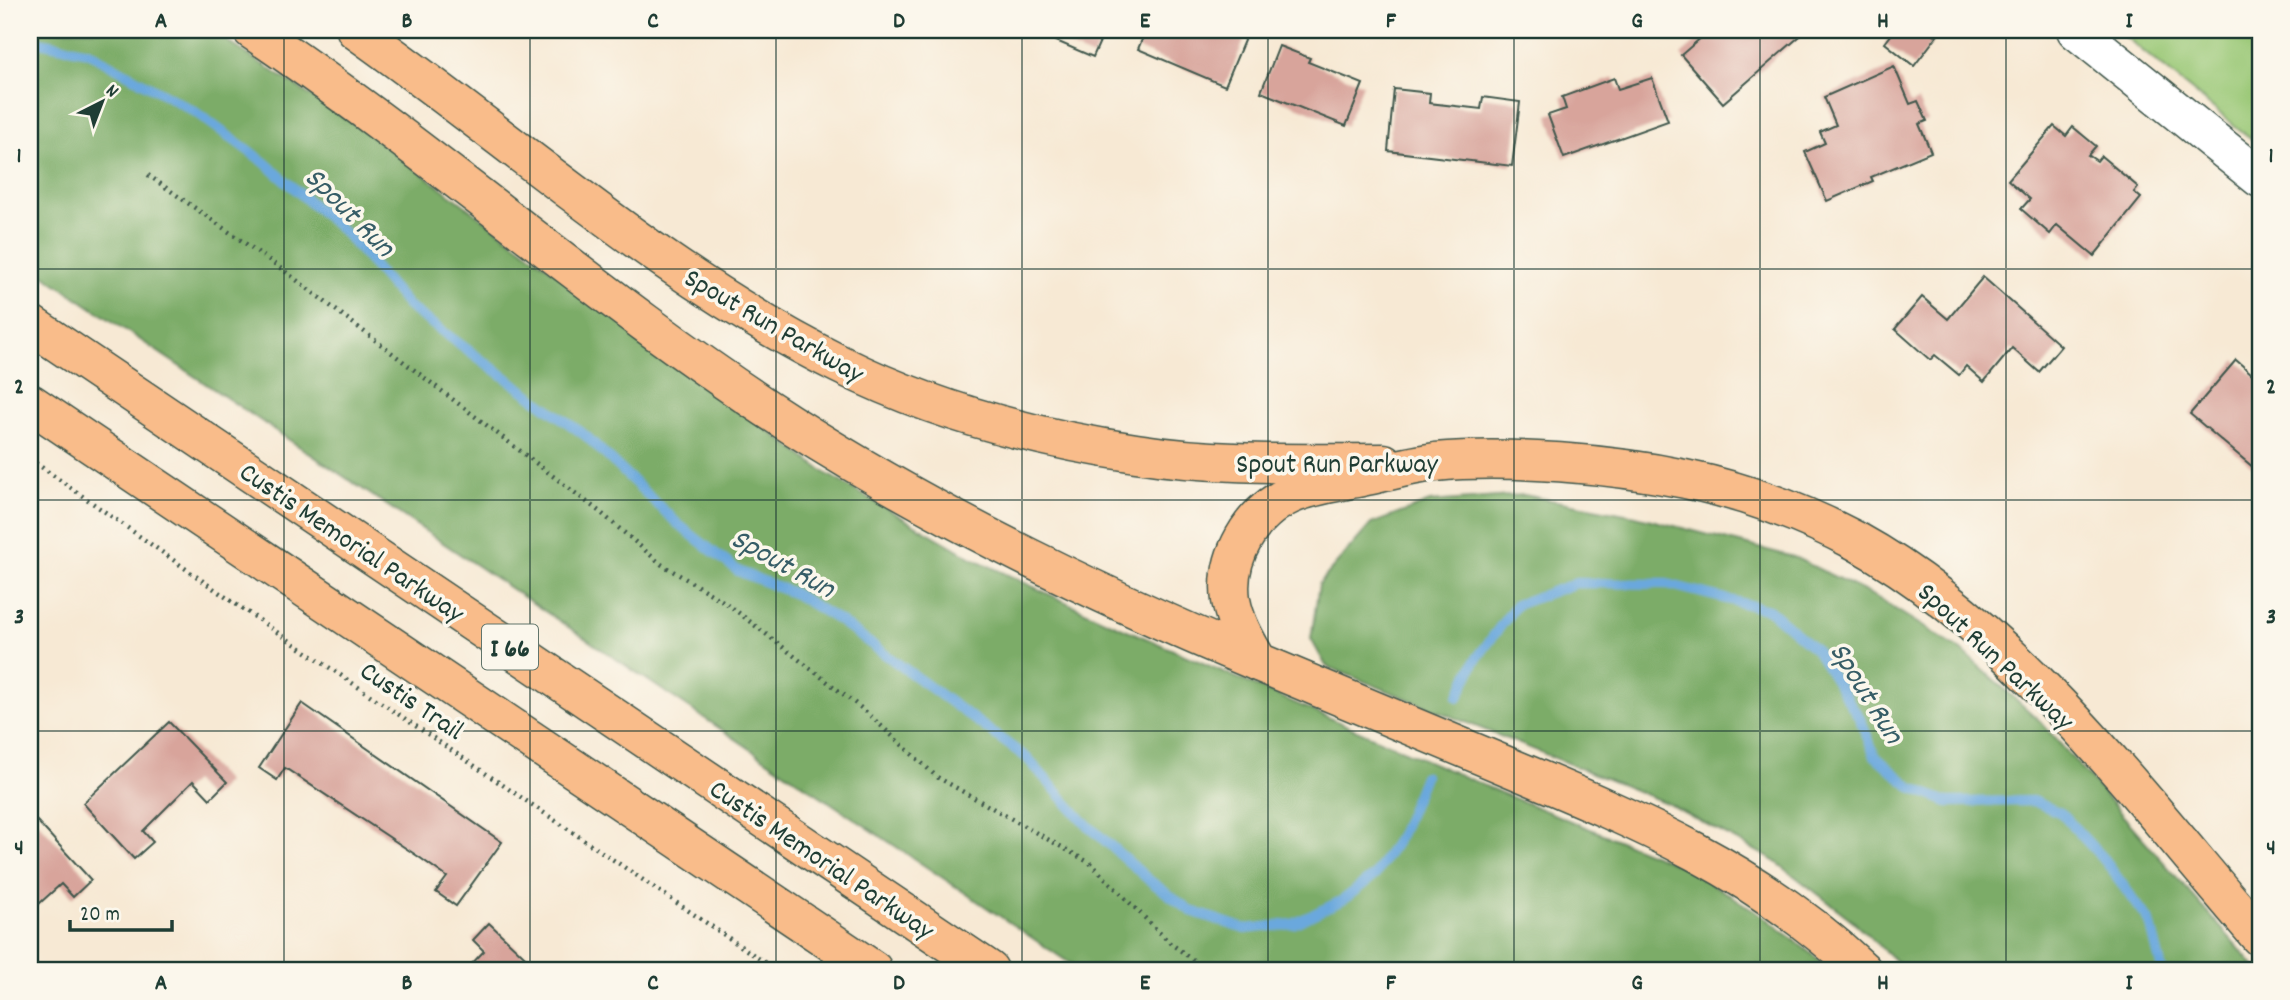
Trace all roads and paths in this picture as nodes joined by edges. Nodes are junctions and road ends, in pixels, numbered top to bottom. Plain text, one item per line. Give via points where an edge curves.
1 (252, 30) edge
2 (356, 30) edge
3 (2076, 30) edge
4 (148, 175) dead end
5 (2260, 178) edge
6 (30, 324) edge
7 (30, 403) edge
8 (30, 459) edge
9 (1435, 462) junction
10 (1258, 662) junction
11 (2260, 937) edge
12 (776, 970) edge
13 (873, 970) edge
14 (989, 970) edge
15 (1207, 970) edge
16 (1862, 970) edge

1 - 10 main road via 788,422 1010,551
2 - 9 main road, Spout Run Parkway via 667,262 768,326 880,383 1005,426 1137,454 1285,464
3 - 5 street
4 - 15 path via 286,272 600,512 661,564 726,603 865,711 937,777 1090,863 1170,943
6 - 14 main road, Custis Memorial Parkway / I 66
7 - 13 main road, I 66
8 - 12 path, Custis Trail
9 - 10 main road via 1310,488 1276,503 1251,526 1236,554 1231,600 1241,632
9 - 11 main road, Spout Run Parkway via 1560,464 1685,479 1754,498 1854,540 1948,604 2023,671
10 - 16 main road via 1682,843 1763,889

